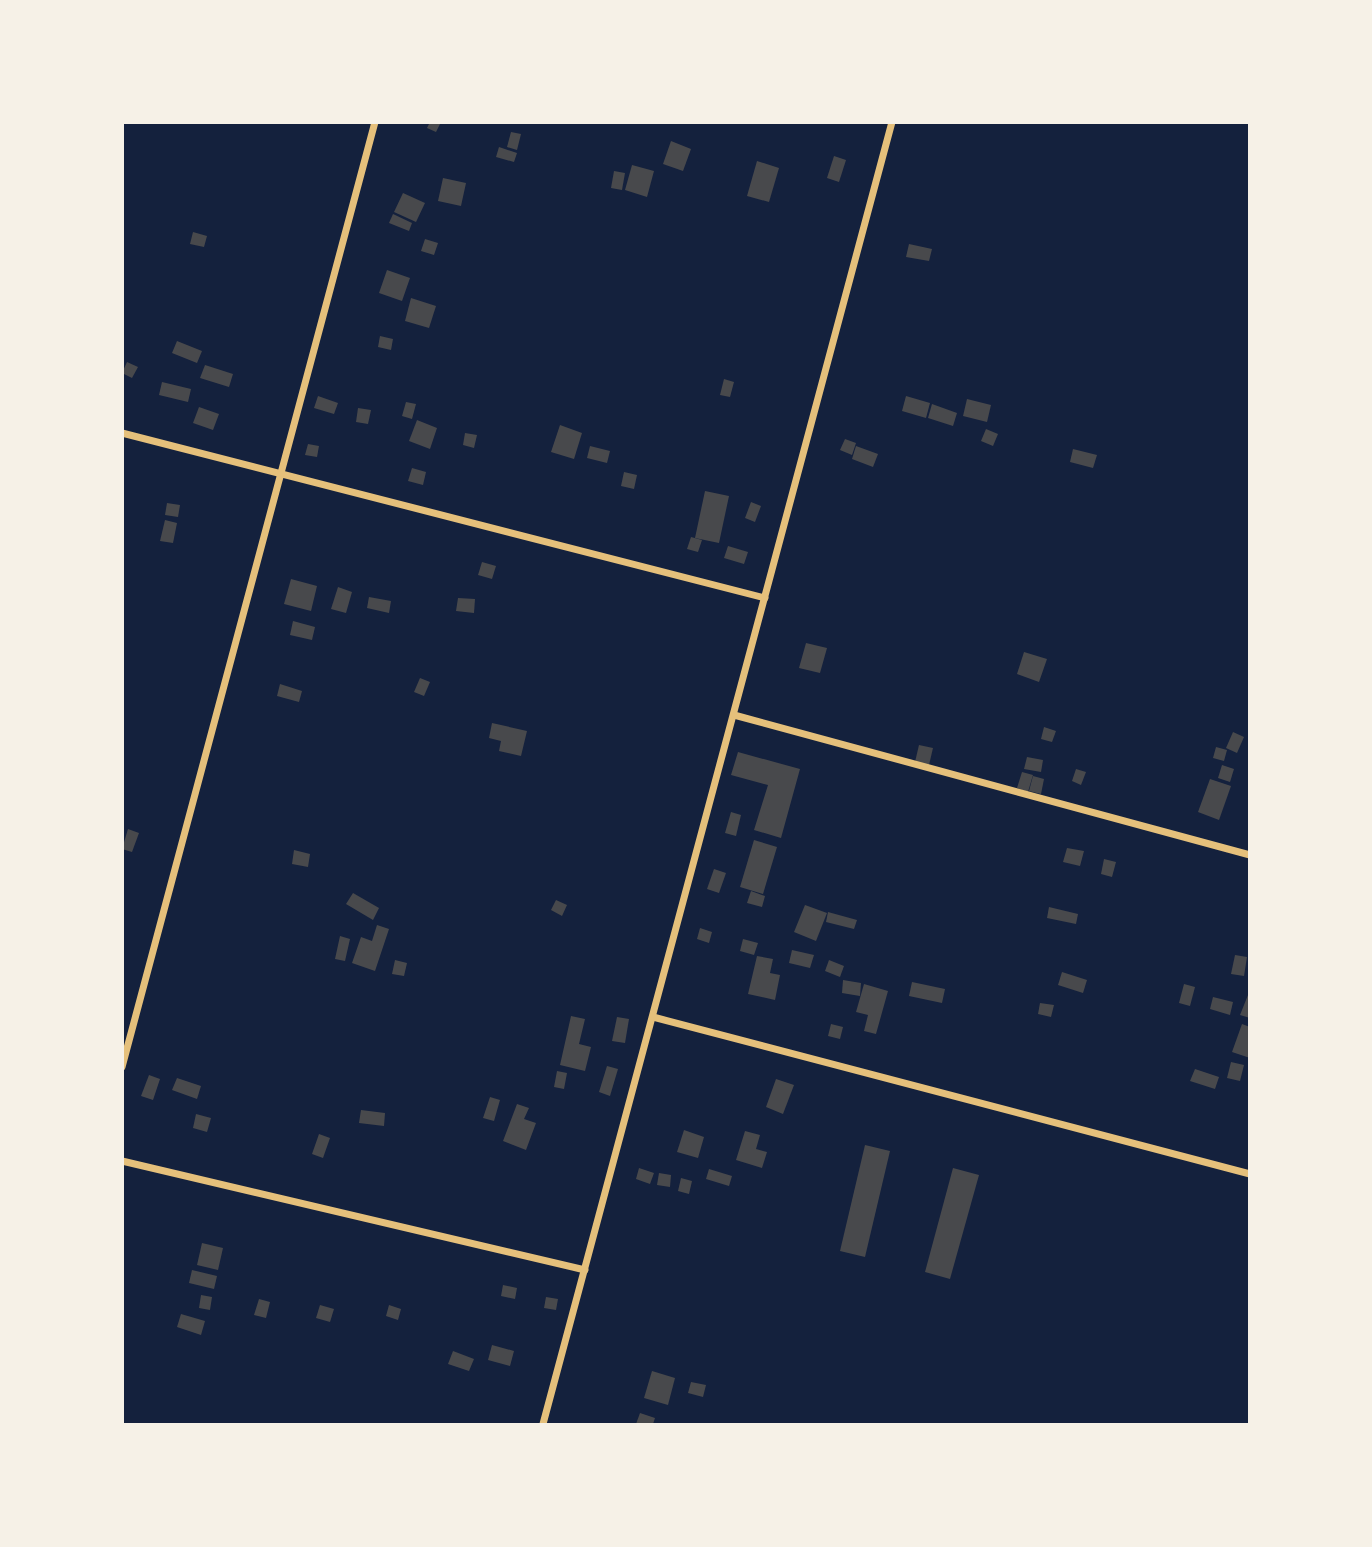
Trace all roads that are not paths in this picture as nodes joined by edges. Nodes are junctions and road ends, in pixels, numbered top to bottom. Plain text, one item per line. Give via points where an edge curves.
1 (375, 122) edge
2 (892, 122) edge
3 (122, 433) edge
4 (281, 474) junction
5 (765, 597) junction
6 (734, 715) junction
7 (1250, 855) edge
8 (653, 1017) junction
9 (122, 1067) edge
10 (122, 1161) edge
11 (1250, 1174) edge
12 (585, 1270) junction
13 (543, 1424) edge

1 - 4 street
2 - 5 street
3 - 4 street
4 - 5 street
4 - 9 street
5 - 6 street
6 - 7 street
6 - 8 street
8 - 11 street
8 - 12 street
10 - 12 street
12 - 13 street

